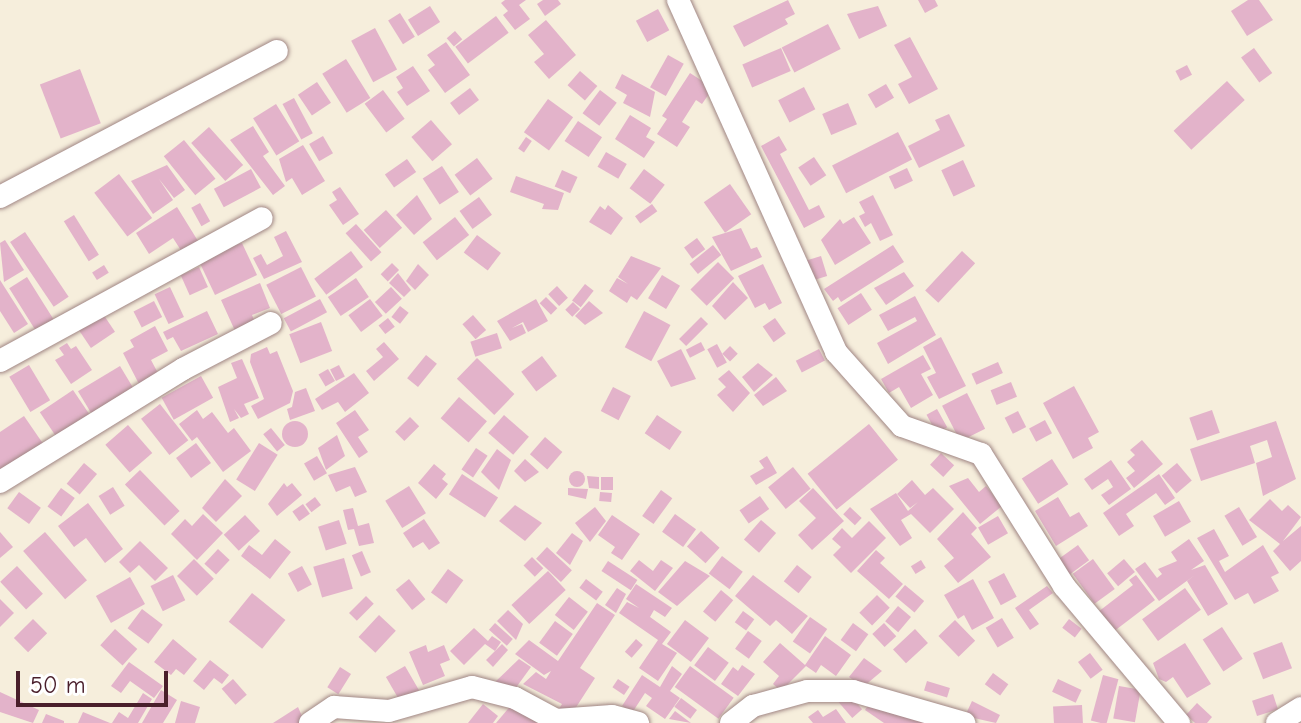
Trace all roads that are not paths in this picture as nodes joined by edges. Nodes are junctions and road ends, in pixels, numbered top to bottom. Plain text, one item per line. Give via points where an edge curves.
1 (678, 0) edge
2 (277, 51) dead end
3 (0, 197) edge
4 (262, 218) dead end
5 (271, 323) dead end
6 (0, 361) edge
7 (0, 482) edge
8 (1301, 708) edge
9 (374, 718) edge
10 (310, 723) edge
11 (638, 723) edge
12 (731, 723) edge
13 (964, 723) edge
14 (1179, 723) edge
15 (1277, 723) edge

1 - 14 street via 836,352 902,426 981,454 1064,586
2 - 3 street
4 - 6 street
5 - 7 street via 142,393
8 - 15 street
9 - 10 street via 334,707
9 - 11 street via 472,687 515,698 556,720 612,716
12 - 13 street via 753,706 807,691 853,691

